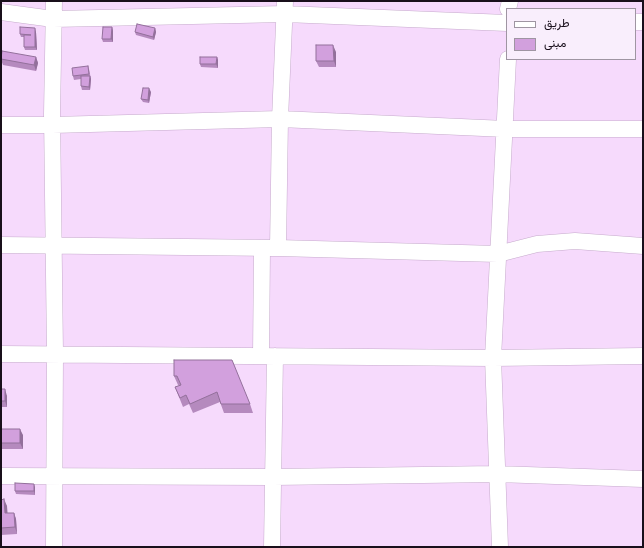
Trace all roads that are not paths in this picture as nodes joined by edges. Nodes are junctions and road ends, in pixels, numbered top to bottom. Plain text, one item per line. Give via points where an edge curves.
1 (54, 1) edge
2 (285, 8) edge
3 (1, 12) edge
4 (53, 19) junction
5 (506, 24) edge
6 (508, 60) edge
7 (280, 119) junction
8 (1, 125) edge
9 (52, 125) junction
10 (643, 128) edge
11 (506, 129) junction
12 (1, 245) edge
13 (54, 245) junction
14 (643, 246) edge
15 (270, 249) junction
16 (498, 254) junction
17 (1, 354) edge
18 (55, 354) junction
19 (268, 356) junction
20 (643, 356) edge
21 (493, 358) junction
22 (497, 474) junction
23 (1, 476) edge
24 (54, 476) junction
25 (273, 477) junction
26 (643, 479) edge
27 (54, 547) edge
28 (272, 547) edge
29 (500, 547) edge

1 - 4 street
2 - 4 street
2 - 5 street
2 - 7 street
3 - 4 street
4 - 9 street
6 - 11 street
7 - 9 street
7 - 11 street
7 - 15 street
8 - 9 street
9 - 13 street
10 - 11 street
11 - 16 street
12 - 13 street
13 - 15 street
13 - 18 street
14 - 16 street via 575,241 537,244
15 - 16 street
15 - 19 street
16 - 21 street
17 - 18 street
18 - 19 street
18 - 24 street
19 - 21 street
19 - 25 street
20 - 21 street
21 - 22 street
22 - 25 street
22 - 26 street
22 - 29 street
23 - 24 street
24 - 25 street
24 - 27 street
25 - 28 street

